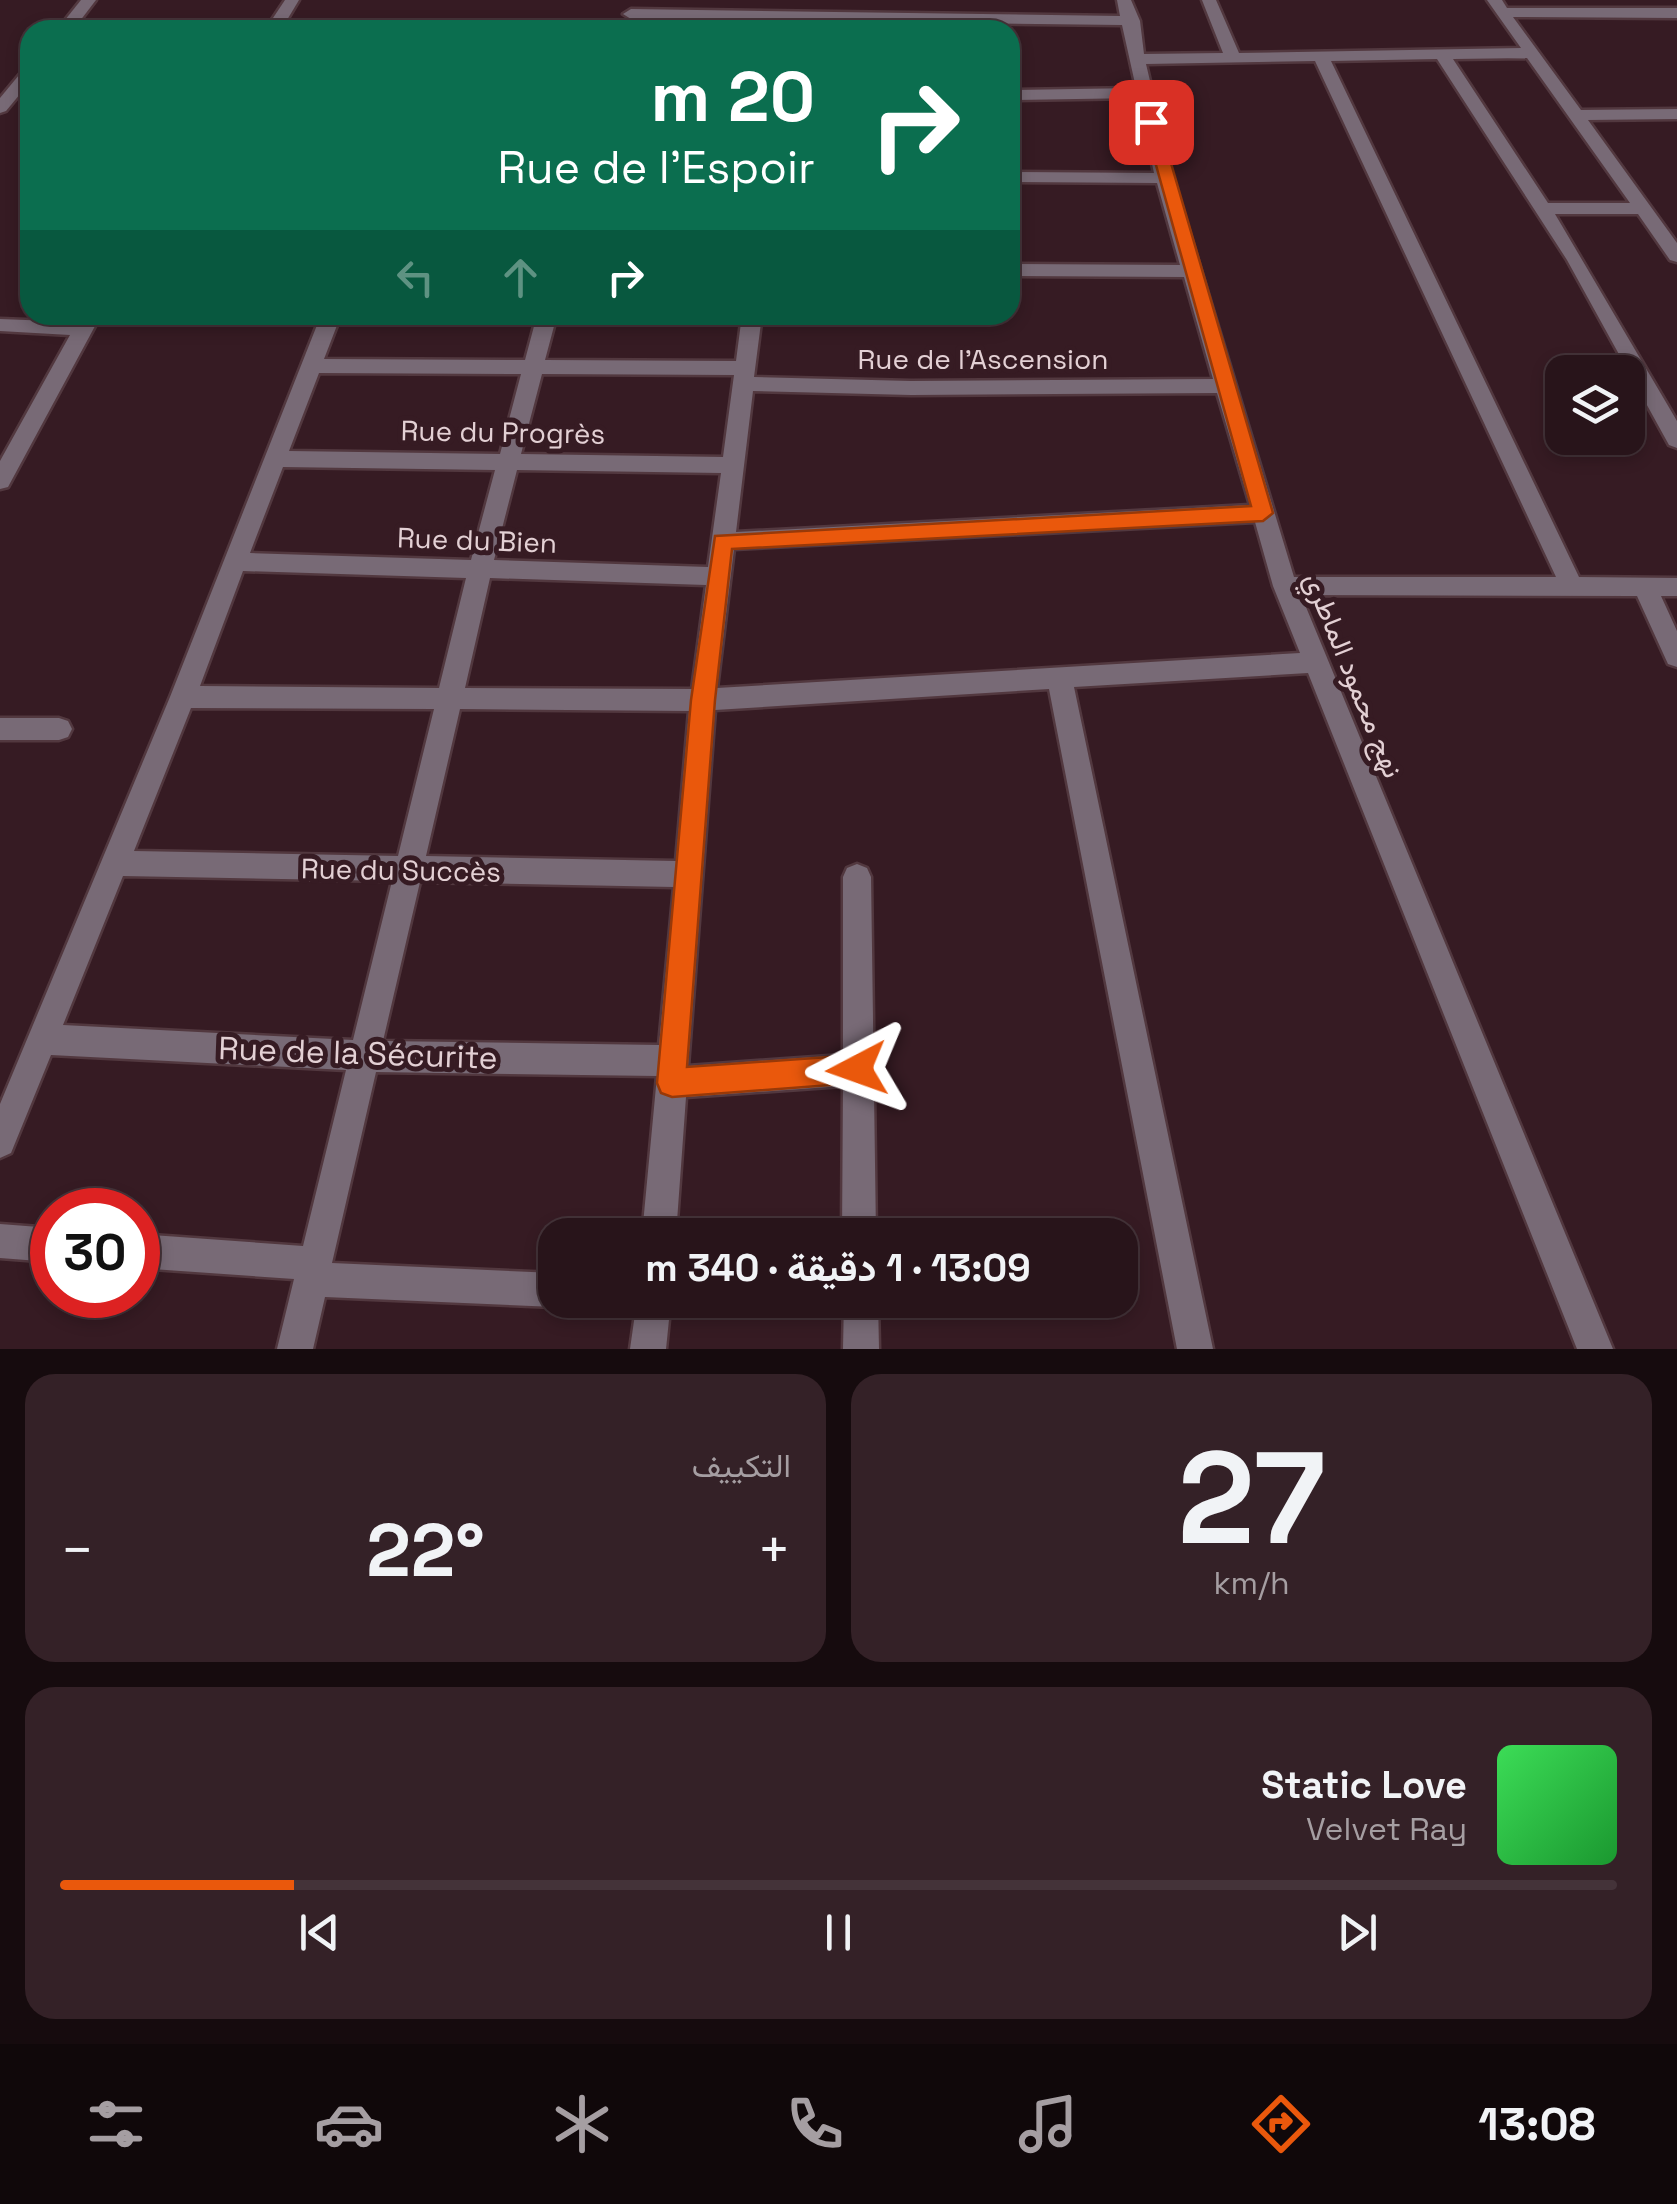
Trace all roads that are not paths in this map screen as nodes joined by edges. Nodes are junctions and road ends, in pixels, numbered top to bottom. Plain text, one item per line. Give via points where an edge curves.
1 (90, 0) edge
2 (1210, 0) edge
3 (1499, 6) edge
4 (812, 8) edge
5 (1128, 10) edge
6 (1677, 13) edge
7 (631, 15) edge
8 (73, 20) edge
9 (702, 20) edge
10 (742, 20) edge
11 (1533, 53) junction
12 (1442, 54) junction
13 (1320, 56) junction
14 (1233, 57) junction
15 (1138, 58) junction
16 (20, 84) edge
17 (1145, 94) junction
18 (1020, 95) edge
19 (0, 108) edge
20 (1677, 114) edge
21 (1575, 115) junction
22 (1020, 176) edge
23 (1164, 178) junction
24 (1542, 208) junction
25 (1643, 209) junction
26 (1667, 227) edge
27 (1677, 256) edge
28 (1020, 270) edge
29 (1191, 271) junction
30 (85, 325) edge
31 (328, 325) edge
32 (545, 325) edge
33 (750, 325) edge
34 (535, 365) junction
35 (311, 366) junction
36 (741, 377) junction
37 (1225, 386) junction
38 (1677, 440) edge
39 (274, 459) junction
40 (509, 462) junction
41 (731, 465) junction
42 (0, 482) edge
43 (1263, 513) junction
44 (722, 542) junction
45 (236, 562) junction
46 (480, 570) junction
47 (718, 576) junction
48 (1285, 586) junction
49 (1644, 586) junction
50 (1572, 587) junction
51 (1677, 587) edge
52 (1677, 657) edge
53 (1315, 662) junction
54 (1060, 680) junction
55 (183, 697) junction
56 (450, 698) junction
57 (703, 700) junction
58 (59, 728) dead end
59 (0, 730) edge
60 (113, 863) junction
61 (410, 871) junction
62 (688, 874) junction
63 (857, 876) dead end
64 (44, 1039) junction
65 (363, 1056) junction
66 (857, 1069) junction
67 (672, 1072) junction
68 (0, 1142) edge
69 (660, 1218) edge
70 (860, 1218) edge
71 (0, 1242) edge
72 (30, 1244) edge
73 (160, 1254) edge
74 (314, 1272) junction
75 (538, 1289) edge
76 (652, 1318) edge
77 (860, 1318) edge
78 (295, 1349) edge
79 (648, 1349) edge
80 (861, 1349) edge
81 (1195, 1349) edge
82 (1594, 1349) edge

1 - 8 street
2 - 14 street
3 - 6 street
3 - 11 street
4 - 5 street
4 - 10 street
5 - 15 street, نهج محمود الماطري
7 - 9 street
11 - 12 street
11 - 21 street
12 - 13 street
12 - 24 street
13 - 14 street
13 - 50 street
14 - 15 street
15 - 17 street, نهج محمود الماطري
16 - 19 street
17 - 18 street
17 - 23 street, نهج محمود الماطري
20 - 21 street
21 - 25 street
22 - 23 street
23 - 29 street, نهج محمود الماطري
24 - 25 street
24 - 38 street
25 - 26 street
26 - 27 street
28 - 29 street
29 - 37 street, نهج محمود الماطري
30 - 42 street
31 - 35 street
32 - 34 street
33 - 36 street
34 - 35 street, Rue de l'Ascension
34 - 36 street, Rue de l'Ascension
34 - 40 street
35 - 39 street
36 - 37 street, Rue de l'Ascension via 987,388
36 - 41 street
37 - 43 street, نهج محمود الماطري
39 - 40 street, Rue du Progrès
39 - 45 street
40 - 41 street, Rue du Progrès
40 - 46 street
41 - 44 street
43 - 44 street
43 - 48 street, نهج محمود الماطري
44 - 47 street
45 - 46 street, Rue du Bien
45 - 55 street
46 - 47 street, Rue du Bien
46 - 56 street
47 - 57 street
48 - 50 street
48 - 53 street, نهج محمود الماطري
49 - 50 street
49 - 51 street
49 - 52 street
53 - 54 street
53 - 82 street, نهج محمود الماطري
54 - 57 street
54 - 81 street
55 - 56 street
55 - 60 street
56 - 57 street
56 - 61 street
57 - 62 street
58 - 59 street
60 - 61 street, Rue du Succès
60 - 64 street
61 - 62 street, Rue du Succès
61 - 65 street
62 - 67 street
63 - 66 street
64 - 65 street, Rue de la Sécurite
64 - 68 street
65 - 67 street, Rue de la Sécurite
65 - 74 street
66 - 67 street, Rue de la Sécurite
66 - 70 street
67 - 69 street
71 - 72 street
73 - 74 street
74 - 75 street
74 - 78 street
76 - 79 street
77 - 80 street

